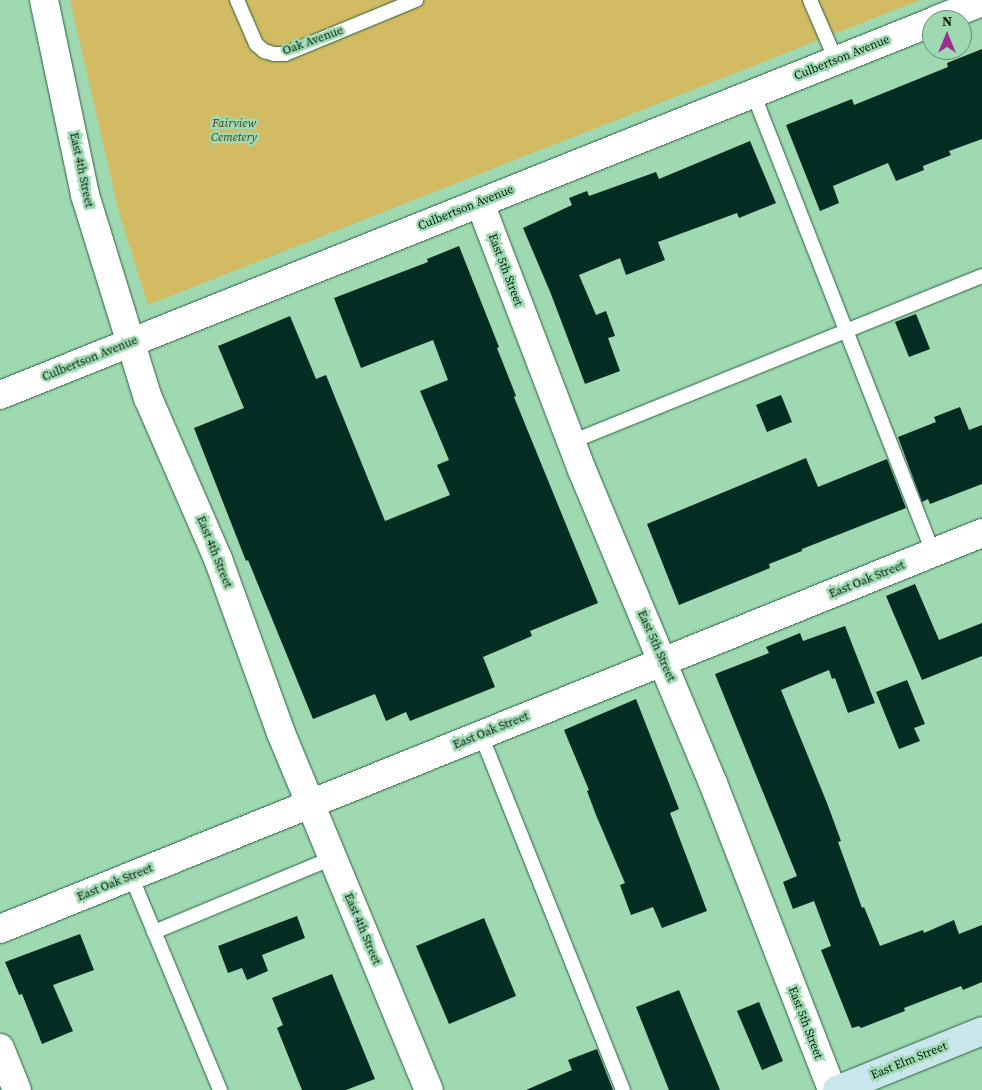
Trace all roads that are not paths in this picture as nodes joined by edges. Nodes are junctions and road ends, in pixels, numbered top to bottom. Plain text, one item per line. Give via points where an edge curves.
1 (44, 0) edge
2 (237, 0) edge
3 (416, 0) edge
4 (810, 0) edge
5 (982, 2) edge
6 (962, 10) edge
7 (922, 26) edge
8 (836, 60) junction
9 (753, 93) junction
10 (480, 203) junction
11 (982, 276) edge
12 (846, 331) junction
13 (130, 343) junction
14 (0, 395) edge
15 (571, 442) junction
16 (982, 533) edge
17 (934, 553) junction
18 (662, 663) junction
19 (481, 735) junction
20 (311, 804) junction
21 (333, 858) junction
22 (131, 876) junction
23 (0, 929) edge
24 (154, 932) junction
25 (982, 1031) edge
26 (0, 1048) edge
27 (17, 1090) edge
28 (220, 1090) edge
29 (429, 1090) edge
30 (623, 1090) edge
31 (832, 1090) edge
32 (837, 1090) edge

1 - 13 street, East 4th Street via 85,195
2 - 3 lane, Oak Avenue via 256,44 274,54 285,54
4 - 8 lane
5 - 6 street
7 - 8 street, Culbertson Avenue
8 - 9 street, Culbertson Avenue
9 - 10 street, Culbertson Avenue
9 - 12 lane
10 - 13 street, Culbertson Avenue
10 - 15 street, East 5th Street
11 - 12 lane
12 - 15 lane
12 - 17 lane
13 - 14 street, Culbertson Avenue
13 - 20 street, East 4th Street via 148,398 218,559 280,733
15 - 18 street, East 5th Street
16 - 17 street, East Oak Street
17 - 18 street, East Oak Street
18 - 19 street, East Oak Street
18 - 31 street, East 5th Street via 713,783
19 - 20 street, East Oak Street
19 - 30 lane
20 - 21 street, East 4th Street
20 - 22 street, East Oak Street
21 - 24 lane
21 - 29 street, East 4th Street
22 - 23 street, East Oak Street
22 - 24 lane
24 - 28 lane
25 - 32 main road, East Elm Street
26 - 27 street

